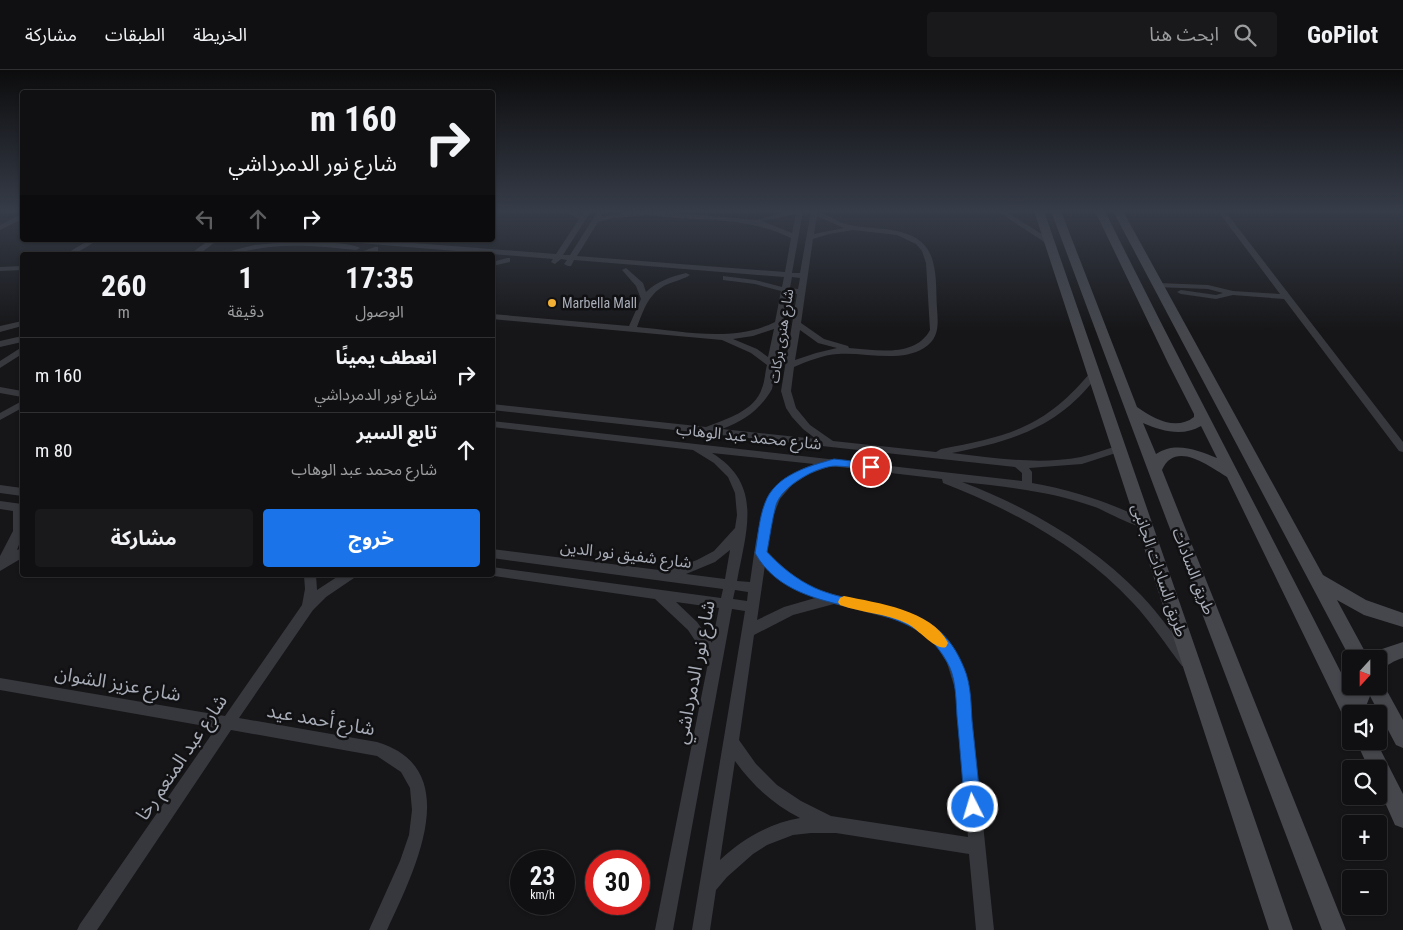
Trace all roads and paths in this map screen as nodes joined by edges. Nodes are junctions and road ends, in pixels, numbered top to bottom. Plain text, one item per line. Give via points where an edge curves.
1 (561, 251) edge
2 (576, 251) edge
3 (793, 251) edge
4 (808, 251) edge
5 (928, 251) edge
6 (1053, 251) edge
7 (1071, 251) edge
8 (1120, 251) edge
9 (1134, 251) edge
10 (1140, 251) edge
11 (1252, 251) edge
12 (495, 254) edge
13 (1142, 255) junction
14 (495, 259) edge
15 (507, 260) junction
16 (555, 261) junction
17 (569, 262) junction
18 (495, 263) edge
19 (20, 268) edge
20 (0, 269) edge
21 (626, 270) junction
22 (707, 273) junction
23 (1061, 274) junction
24 (686, 275) junction
25 (788, 275) junction
26 (804, 276) junction
27 (1160, 288) junction
28 (786, 290) junction
29 (1086, 290) junction
30 (802, 292) junction
31 (1287, 297) junction
32 (644, 298) junction
33 (1168, 304) junction
34 (495, 316) edge
35 (779, 323) junction
36 (20, 324) edge
37 (796, 324) junction
38 (1154, 324) junction
39 (0, 329) edge
40 (632, 329) junction
41 (1101, 332) junction
42 (720, 337) junction
43 (20, 340) edge
44 (0, 344) edge
45 (1086, 347) junction
46 (857, 350) junction
47 (20, 351) edge
48 (1174, 363) junction
49 (772, 364) junction
50 (0, 365) edge
51 (790, 366) junction
52 (1093, 375) junction
53 (1214, 388) junction
54 (0, 390) edge
55 (20, 394) edge
56 (20, 405) edge
57 (495, 407) edge
58 (1131, 409) junction
59 (1201, 413) junction
60 (0, 417) edge
61 (590, 417) junction
62 (495, 424) edge
63 (707, 430) junction
64 (582, 434) junction
65 (834, 444) junction
66 (689, 446) junction
67 (1118, 449) junction
68 (1403, 449) edge
69 (926, 454) junction
70 (834, 462) junction
71 (1018, 464) junction
72 (1155, 469) junction
73 (926, 473) junction
74 (1234, 476) junction
75 (1024, 485) junction
76 (0, 489) edge
77 (20, 492) edge
78 (0, 505) edge
79 (20, 508) edge
80 (1144, 524) junction
81 (742, 525) junction
82 (20, 527) edge
83 (20, 553) edge
84 (495, 553) edge
85 (761, 553) junction
86 (0, 567) edge
87 (495, 572) edge
88 (662, 575) junction
89 (310, 577) edge
90 (347, 577) edge
91 (1318, 579) junction
92 (730, 584) junction
93 (755, 588) junction
94 (657, 594) junction
95 (834, 599) junction
96 (726, 604) junction
97 (308, 606) junction
98 (752, 607) junction
99 (1403, 620) edge
100 (748, 632) junction
101 (1355, 650) edge
102 (1403, 650) edge
103 (1388, 655) edge
104 (715, 664) junction
105 (1195, 673) junction
106 (0, 684) edge
107 (1379, 695) edge
108 (1348, 705) edge
109 (228, 723) junction
110 (1403, 739) edge
111 (731, 741) junction
112 (1370, 750) edge
113 (1403, 817) edge
114 (830, 824) junction
115 (976, 847) junction
116 (708, 886) junction
117 (86, 930) edge
118 (378, 930) edge
119 (664, 930) edge
120 (701, 930) edge
121 (985, 930) edge
122 (1281, 930) edge
123 (1334, 930) edge

1 - 16 street
2 - 17 street
3 - 25 street, شارع هنرى بركات
4 - 26 street, شارع هنرى بركات
5 - 46 street via 933,337 916,349 888,352
6 - 23 main road, طريق السادات الجانبى
7 - 29 main road, طريق السادات
8 - 38 main road
9 - 13 main road
10 - 13 main road
11 - 31 street
12 - 16 street
13 - 27 main road
14 - 15 street
15 - 16 street
15 - 18 street
16 - 17 street
17 - 21 street
17 - 22 street
19 - 20 street
21 - 24 street
21 - 32 street via 640,285
22 - 24 street
22 - 25 street
22 - 28 street
23 - 29 main road
23 - 45 main road, طريق السادات الجانبى
24 - 32 street via 665,281
25 - 26 street
25 - 28 street, شارع هنرى بركات
26 - 30 street, شارع هنرى بركات
27 - 31 street via 1192,290 1216,297 1233,293
27 - 33 main road
28 - 30 street
28 - 35 street, شارع هنرى بركات
29 - 41 main road, طريق السادات
30 - 37 street, شارع هنرى بركات
31 - 68 street
32 - 40 street
33 - 38 main road
33 - 53 main road
34 - 40 street
35 - 42 street via 747,335
35 - 49 street, شارع هنرى بركات
36 - 39 street
37 - 46 street via 821,340
37 - 51 street, شارع هنرى بركات
38 - 48 main road
40 - 42 street
41 - 45 main road
41 - 58 main road, طريق السادات
42 - 49 street via 749,348
43 - 44 street
45 - 52 main road, طريق السادات الجانبى
46 - 51 street via 820,354
47 - 50 street
48 - 53 main road
48 - 59 main road
49 - 63 street, شارع هنرى بركات via 767,389 757,405 738,418
51 - 65 street, شارع هنرى بركات via 786,391 790,409 805,426
52 - 67 main road, طريق السادات الجانبى
52 - 69 street via 1060,410 1042,422 996,440
53 - 91 main road
54 - 55 street
56 - 60 street
57 - 61 street, شارع محمد عبد الوهاب
58 - 59 main road via 1150,422 1176,428 1196,424
58 - 72 main road, طريق السادات
59 - 74 main road
61 - 63 street, شارع محمد عبد الوهاب
61 - 64 street
62 - 64 street, شارع محمد عبد الوهاب
63 - 65 street, شارع محمد عبد الوهاب
64 - 66 street, شارع محمد عبد الوهاب
65 - 69 street, شارع محمد عبد الوهاب
66 - 70 street, شارع محمد عبد الوهاب
66 - 81 street, شارع نور الدمرداشي via 725,466 737,481 743,498
67 - 71 street, شارع محمد عبد الوهاب via 1074,462
67 - 80 main road, طريق السادات الجانبى
69 - 71 street, شارع محمد عبد الوهاب
70 - 73 street, شارع محمد عبد الوهاب
70 - 85 street via 813,468 781,488 771,503
71 - 75 street via 1027,472
72 - 74 main road via 1156,461 1162,456 1185,452 1213,460
72 - 123 main road, طريق السادات
73 - 75 street, شارع محمد عبد الوهاب
73 - 105 street via 992,498 1085,553 1136,600
74 - 108 main road
75 - 80 street, شارع محمد عبد الوهاب via 1072,495 1121,512
76 - 77 street
78 - 79 street
80 - 105 main road, طريق السادات الجانبى
81 - 88 street via 731,543 713,558 690,570
81 - 92 street, شارع نور الدمرداشي
82 - 86 street
83 - 86 street
84 - 88 street, شارع شفيق نور الدين
85 - 93 street
85 - 95 street via 791,581
87 - 94 street
88 - 92 street, شارع شفيق نور الدين
89 - 97 street, شارع عبد المنعم رخا
90 - 97 street, شارع عبد المنعم رخا
91 - 99 main road via 1356,603
91 - 101 main road
92 - 93 street, شارع شفيق نور الدين
92 - 96 street, شارع نور الدمرداشي
93 - 98 street
94 - 96 street
94 - 104 street via 691,622 706,642
95 - 100 street via 788,610
95 - 115 street via 894,612 933,634 948,650 958,669 962,689
96 - 98 street
96 - 104 street, شارع نور الدمرداشي
97 - 109 street, شارع عبد المنعم رخا
98 - 100 street
100 - 111 street
102 - 103 main road
104 - 119 street, شارع نور الدمرداشي
105 - 122 main road, طريق السادات الجانبى
106 - 109 street, شارع عزيز الشوان
107 - 110 main road
109 - 117 street, شارع عبد المنعم رخا
109 - 118 street, شارع أحمد عيد via 363,746 386,752 404,764 416,782 422,805 419,832
111 - 114 street via 747,767 770,790 798,810
111 - 116 street
112 - 113 main road
114 - 115 street
114 - 116 street via 802,825 775,832 727,862
115 - 121 street
116 - 120 street

